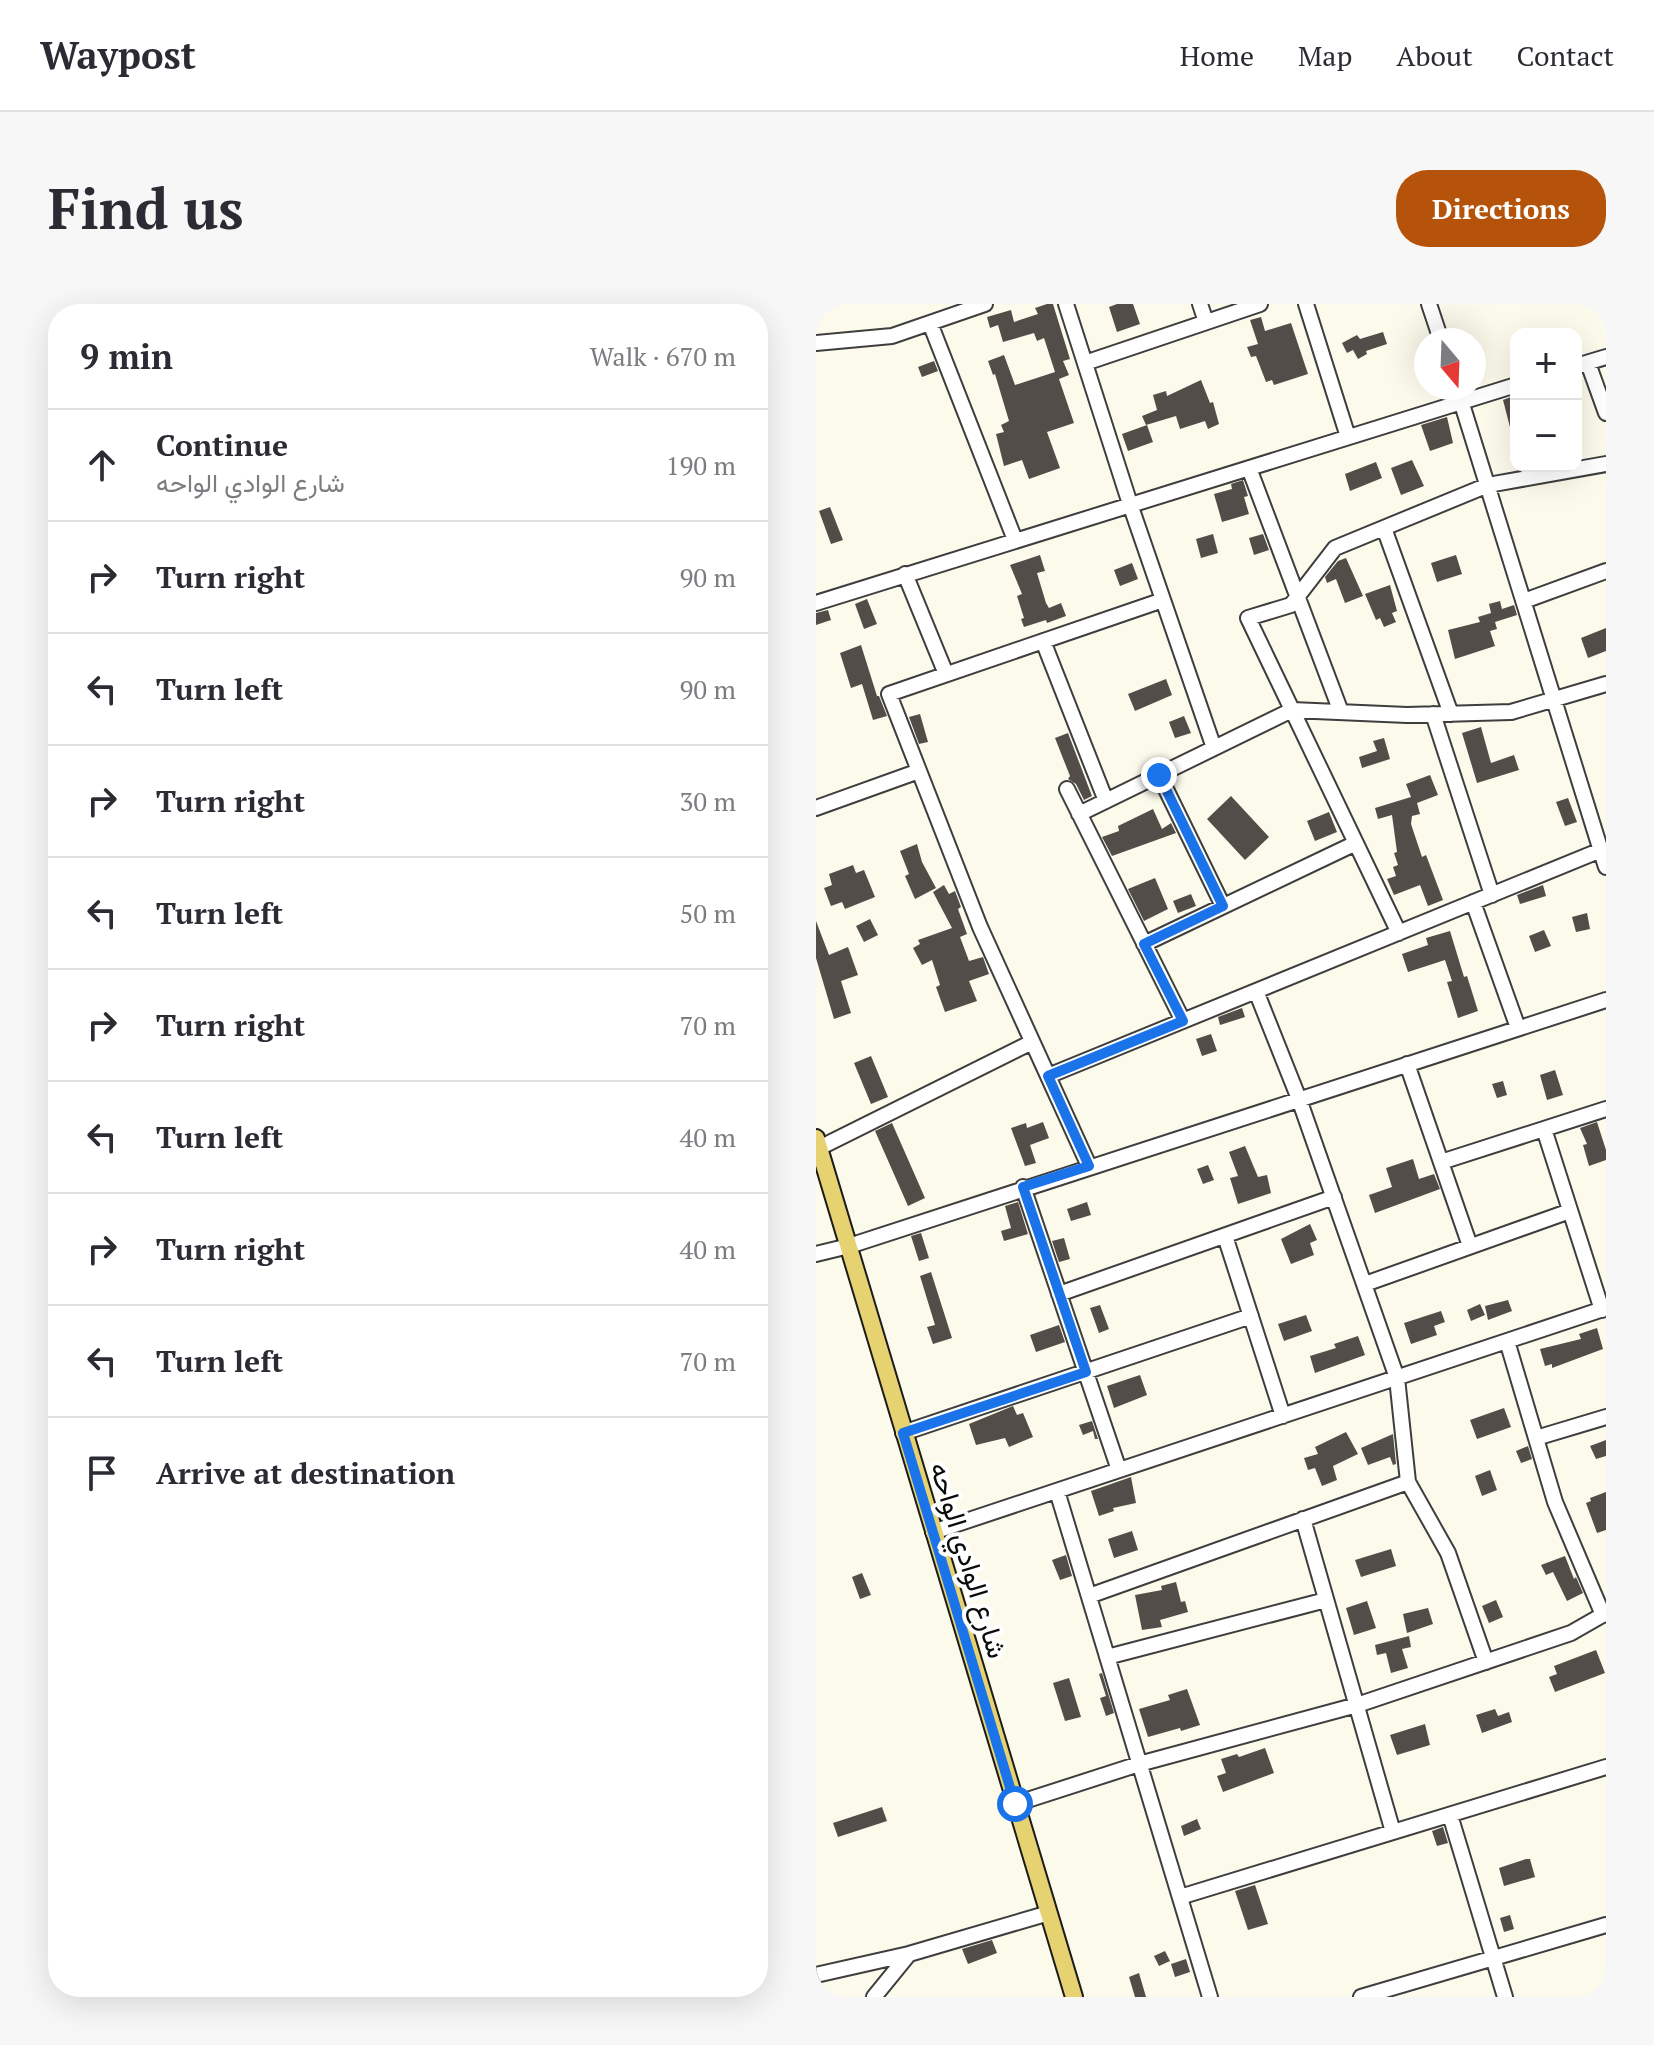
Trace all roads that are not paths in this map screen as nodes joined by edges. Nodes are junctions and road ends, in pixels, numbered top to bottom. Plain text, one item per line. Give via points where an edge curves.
1 (985, 304) edge
2 (1066, 304) edge
3 (1200, 304) edge
4 (1260, 304) edge
5 (1306, 304) edge
6 (1429, 304) edge
7 (1206, 322) junction
8 (930, 323) junction
9 (1437, 328) edge
10 (816, 343) edge
11 (1606, 357) edge
12 (1085, 363) junction
13 (1582, 365) edge
14 (1510, 386) edge
15 (1486, 390) edge
16 (1446, 400) edge
17 (1461, 400) edge
18 (1606, 413) edge
19 (1348, 437) junction
20 (1606, 464) edge
21 (1249, 468) junction
22 (1488, 485) junction
23 (1130, 504) junction
24 (1384, 528) junction
25 (1015, 540) junction
26 (1606, 571) edge
27 (905, 574) junction
28 (1298, 596) junction
29 (1163, 600) junction
30 (1524, 601) junction
31 (816, 603) edge
32 (1043, 641) junction
33 (946, 674) junction
34 (1606, 684) edge
35 (1555, 699) junction
36 (1292, 710) junction
37 (1341, 712) junction
38 (1433, 714) junction
39 (1451, 714) junction
40 (1214, 748) junction
41 (919, 771) junction
42 (1159, 775) junction
43 (1067, 789) dead end
44 (1106, 801) junction
45 (816, 808) edge
46 (1079, 814) junction
47 (1356, 843) junction
48 (1601, 850) junction
49 (1606, 867) edge
50 (1492, 895) junction
51 (1473, 902) junction
52 (1223, 906) junction
53 (1399, 933) junction
54 (1144, 944) junction
55 (1256, 991) junction
56 (1606, 1000) edge
57 (1183, 1021) junction
58 (1518, 1028) junction
59 (1032, 1042) junction
60 (1407, 1064) junction
61 (1048, 1076) junction
62 (1299, 1099) junction
63 (1606, 1109) edge
64 (1544, 1129) junction
65 (818, 1143) edge
66 (1441, 1162) junction
67 (1089, 1166) junction
68 (1023, 1187) junction
69 (1334, 1197) junction
70 (1570, 1211) junction
71 (1225, 1236) junction
72 (849, 1246) junction
73 (1470, 1246) junction
74 (816, 1254) edge
75 (1365, 1284) junction
76 (1059, 1294) junction
77 (1604, 1309) edge
78 (1251, 1316) junction
79 (1507, 1341) junction
80 (1086, 1372) junction
81 (1397, 1378) junction
82 (1283, 1416) junction
83 (1606, 1417) edge
84 (903, 1433) junction
85 (1536, 1438) junction
86 (1119, 1470) junction
87 (1408, 1482) junction
88 (1057, 1491) junction
89 (1303, 1519) junction
90 (933, 1532) junction
91 (1089, 1596) junction
92 (1326, 1600) junction
93 (1604, 1614) edge
94 (1107, 1657) junction
95 (1486, 1662) junction
96 (1357, 1705) junction
97 (1139, 1764) junction
98 (1606, 1767) edge
99 (1015, 1804) junction
100 (1450, 1815) junction
101 (1393, 1832) junction
102 (1180, 1897) junction
103 (1049, 1913) junction
104 (1606, 1925) edge
105 (909, 1954) junction
106 (1494, 1958) junction
107 (816, 1975) edge
108 (874, 1997) edge
109 (1074, 1997) edge
110 (1210, 1997) edge
111 (1361, 1997) edge
112 (1505, 1997) edge

1 - 8 street
2 - 12 street
3 - 7 street
4 - 7 street
5 - 19 street
6 - 9 street
7 - 12 street
8 - 10 street via 892,336
8 - 25 street
11 - 13 street
12 - 23 street
13 - 18 street
14 - 15 street
16 - 19 street
17 - 22 street
19 - 21 street
20 - 22 street
21 - 23 street
21 - 28 street
22 - 24 street
22 - 30 street
23 - 25 street
23 - 29 street
24 - 28 street via 1335,548
24 - 39 street
25 - 27 street
26 - 30 street
27 - 31 street
27 - 33 street
28 - 36 street via 1291,605 1248,618
28 - 37 street
29 - 32 street
29 - 40 street
30 - 35 street
32 - 33 street
32 - 44 street
33 - 41 street via 889,694
34 - 35 street
35 - 39 street via 1511,712
35 - 48 street
36 - 37 street
36 - 40 street
36 - 47 street
37 - 38 street
38 - 39 street
38 - 50 street
40 - 42 street
41 - 45 street
41 - 59 street
42 - 44 street
42 - 52 street
43 - 46 street
44 - 46 street
46 - 54 street
47 - 52 street
47 - 53 street
48 - 49 street
48 - 50 street
50 - 51 street
51 - 53 street
51 - 58 street
52 - 54 street
53 - 55 street
54 - 57 street
55 - 57 street
55 - 62 street
56 - 58 street
57 - 61 street
58 - 60 street
59 - 61 street
59 - 65 street
60 - 62 street
60 - 66 street
61 - 67 street
62 - 67 street
62 - 69 street
63 - 64 street
64 - 66 street
64 - 70 street
65 - 72 main road, شارع الوادي الواحه
66 - 73 street
67 - 68 street
68 - 72 street
68 - 76 street
69 - 71 street
69 - 75 street
70 - 73 street
70 - 77 street
71 - 76 street
71 - 78 street
72 - 74 street
72 - 84 main road, شارع الوادي الواحه
73 - 75 street
75 - 81 street
76 - 80 street
77 - 79 street
78 - 80 street
78 - 82 street
79 - 81 street
79 - 85 street
80 - 84 street
80 - 86 street
81 - 82 street
81 - 87 street
82 - 86 street
83 - 85 street
84 - 90 main road, شارع الوادي الواحه
85 - 93 street via 1555,1502
86 - 88 street
87 - 89 street
87 - 95 street via 1448,1553
88 - 90 street
88 - 91 street
89 - 91 street
89 - 92 street
90 - 99 main road, شارع الوادي الواحه
91 - 94 street
92 - 94 street
92 - 96 street
93 - 95 street via 1571,1633
94 - 97 street
95 - 96 street
96 - 97 street
96 - 101 street
97 - 99 street
97 - 102 street
98 - 100 street
99 - 103 main road, شارع الوادي الواحه
100 - 101 street
100 - 106 street
101 - 102 street
102 - 110 street
103 - 105 street
103 - 109 main road, شارع الوادي الواحه
104 - 106 street
105 - 107 street
105 - 108 street
106 - 111 street
106 - 112 street

